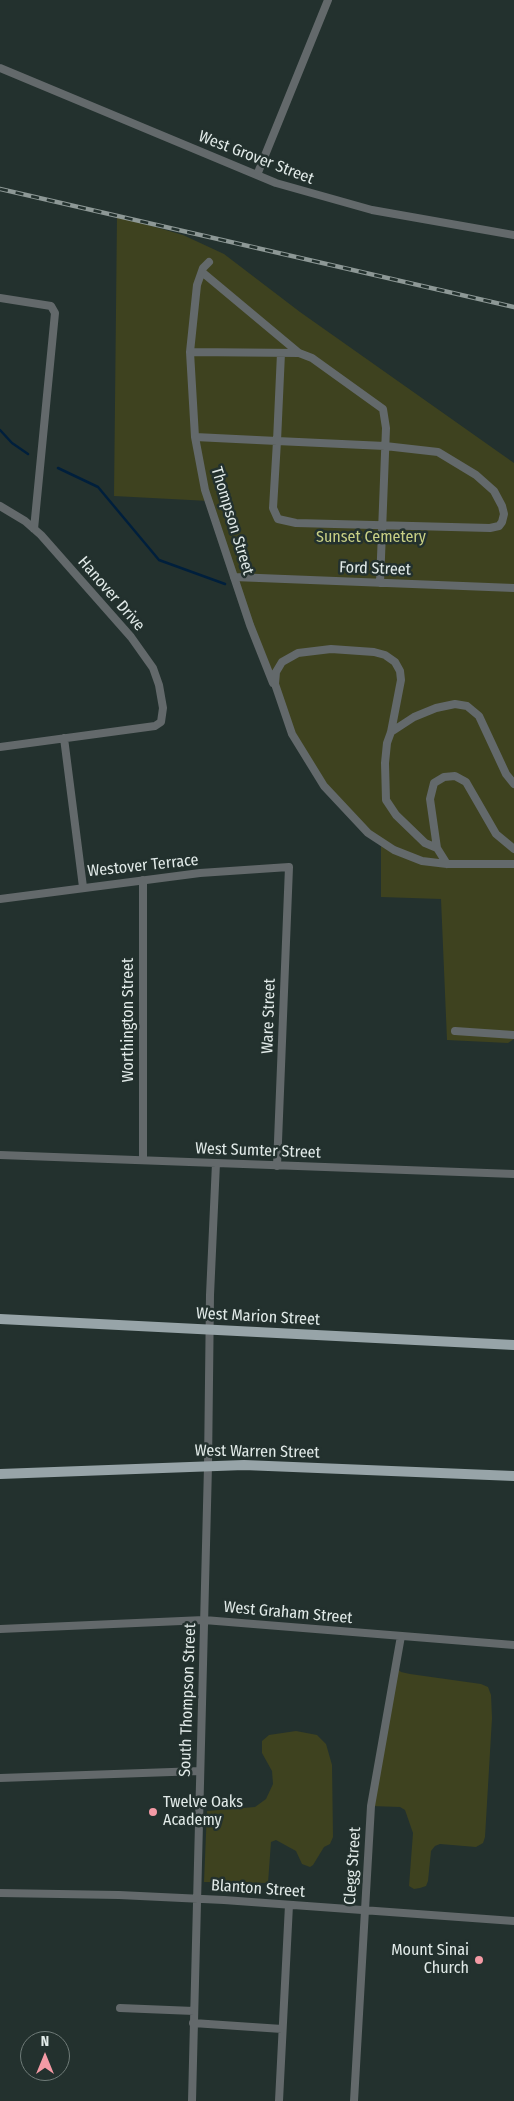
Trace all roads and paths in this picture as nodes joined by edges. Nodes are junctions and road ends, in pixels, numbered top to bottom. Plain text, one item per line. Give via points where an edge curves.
1 (328, 0) edge
2 (0, 68) edge
3 (257, 175) junction
4 (514, 235) edge
5 (209, 262) dead end
6 (202, 272) junction
7 (0, 298) edge
8 (190, 352) junction
9 (281, 353) junction
10 (299, 353) junction
11 (196, 437) junction
12 (277, 441) junction
13 (385, 446) junction
14 (0, 506) edge
15 (382, 525) junction
16 (34, 529) junction
17 (234, 577) junction
18 (380, 583) junction
19 (514, 588) edge
20 (278, 694) junction
21 (391, 732) junction
22 (64, 738) junction
23 (0, 747) edge
24 (514, 784) edge
25 (437, 848) junction
26 (514, 849) edge
27 (448, 864) junction
28 (514, 864) edge
29 (289, 867) joint
30 (143, 880) junction
31 (83, 887) junction
32 (0, 899) edge
33 (455, 1030) dead end
34 (514, 1035) edge
35 (0, 1155) edge
36 (143, 1160) junction
37 (216, 1163) junction
38 (277, 1166) junction
39 (514, 1174) edge
40 (0, 1319) edge
41 (210, 1329) junction
42 (514, 1344) edge
43 (208, 1466) junction
44 (0, 1474) edge
45 (514, 1476) edge
46 (204, 1620) junction
47 (0, 1629) edge
48 (401, 1636) junction
49 (514, 1645) edge
50 (200, 1771) junction
51 (0, 1778) edge
52 (0, 1893) edge
53 (196, 1899) junction
54 (289, 1905) junction
55 (364, 1910) junction
56 (514, 1921) edge
57 (120, 2008) dead end
58 (194, 2011) junction
59 (193, 2023) junction
60 (282, 2029) junction
61 (192, 2101) edge
62 (280, 2101) edge
63 (354, 2101) edge

1 - 3 street
2 - 3 street, West Grover Street
3 - 4 street, West Grover Street via 372,210
5 - 6 street, Thompson Street
6 - 8 street, Thompson Street via 196,293
6 - 10 street
7 - 16 street via 51,306 54,313
8 - 9 street
8 - 11 street, Thompson Street
9 - 10 street
9 - 12 street
10 - 13 street via 312,358 383,409
11 - 12 street
11 - 17 street, Thompson Street via 205,490
12 - 13 street
12 - 15 street via 274,513 278,519 296,523
13 - 15 street
13 - 15 street via 438,452 476,475 494,491 504,514 499,526 490,528
14 - 16 street, Hanover Drive
15 - 18 street
16 - 22 street, Hanover Drive via 149,660 162,699 163,717 155,726
17 - 18 street, Ford Street
17 - 20 street, Thompson Street
18 - 19 street, Ford Street
20 - 21 street, Thompson Street via 275,678 278,665 298,653 331,649 385,655 395,662 401,676
20 - 27 street, Thompson Street via 292,734 318,778 347,813 368,833 394,850 422,861
21 - 24 street via 436,708 455,704 467,706 479,716 506,774
21 - 25 street via 385,763 386,800 396,815 425,843
22 - 23 street
22 - 31 street
25 - 26 street via 431,792 434,783 450,776 466,782 496,834
25 - 27 street
27 - 28 street, Thompson Street
29 - 30 street, Westover Terrace
29 - 38 street, Ware Street
30 - 31 street, Westover Terrace
30 - 36 street, Worthington Street
31 - 32 street, Westover Terrace
33 - 34 street
35 - 36 street, West Sumter Street
36 - 37 street, West Sumter Street
37 - 38 street, West Sumter Street
37 - 41 street, South Thompson Street
38 - 39 street, West Sumter Street
40 - 41 main road, West Marion Street
41 - 42 main road, West Marion Street
41 - 43 street, South Thompson Street
43 - 44 main road, West Warren Street
43 - 45 main road, West Warren Street
43 - 46 street, South Thompson Street
46 - 47 street, West Graham Street
46 - 48 street, West Graham Street
46 - 50 street, South Thompson Street
48 - 49 street, West Graham Street
48 - 55 street, Clegg Street via 371,1806
50 - 51 street
50 - 53 street, South Thompson Street
52 - 53 street, Blanton Street
53 - 54 street, Blanton Street
53 - 58 street, South Thompson Street
54 - 55 street, Blanton Street
54 - 60 street
55 - 56 street, Blanton Street
55 - 63 street, Clegg Street
57 - 58 street
58 - 59 street, South Thompson Street
59 - 60 street
59 - 61 street, South Thompson Street
60 - 62 street

